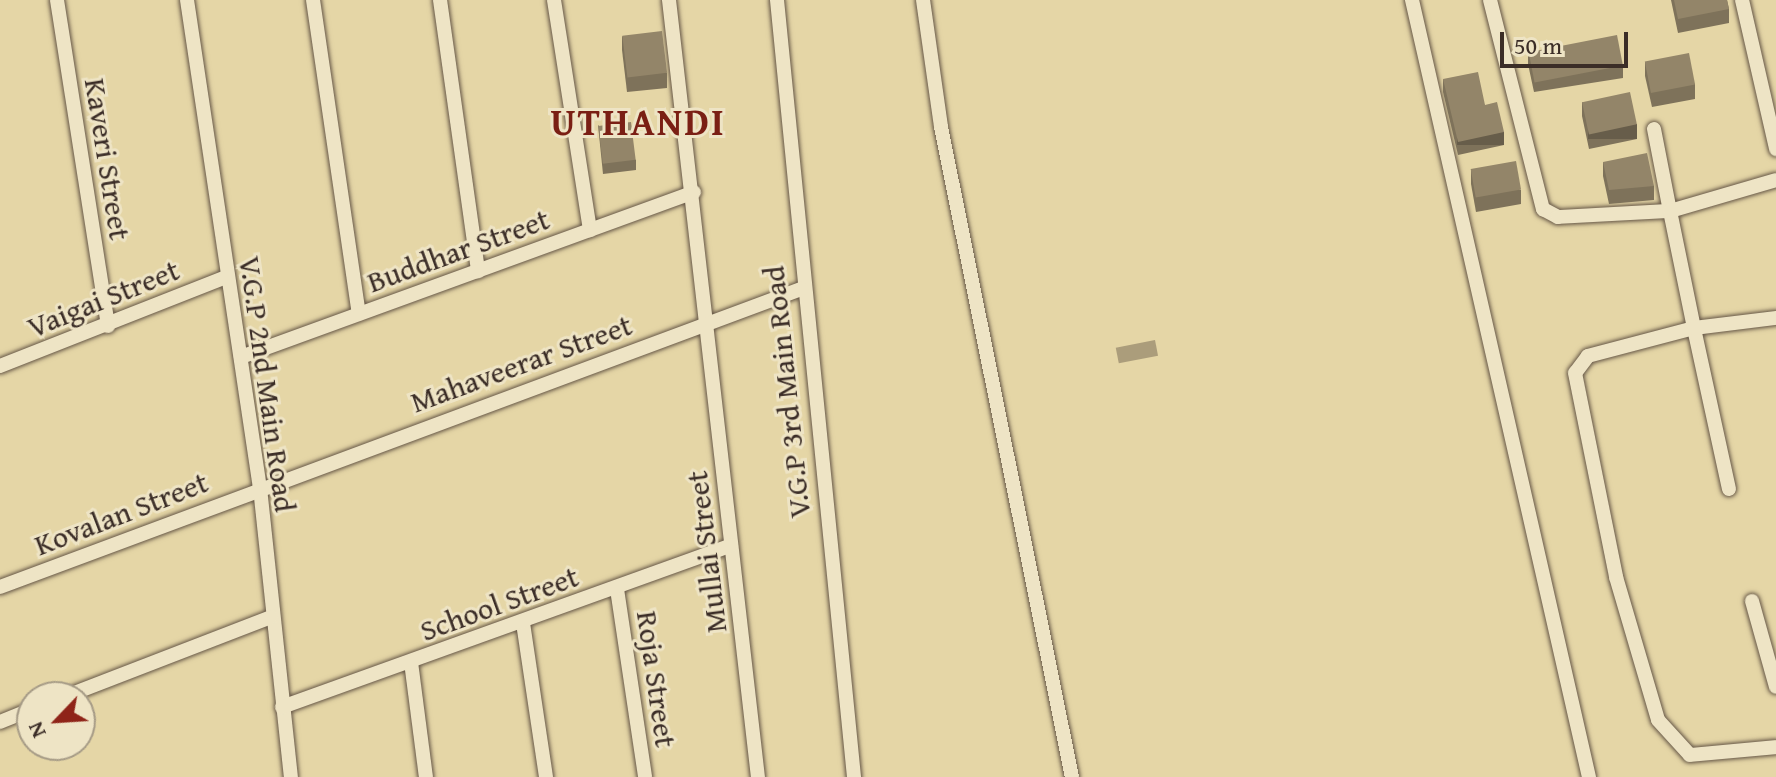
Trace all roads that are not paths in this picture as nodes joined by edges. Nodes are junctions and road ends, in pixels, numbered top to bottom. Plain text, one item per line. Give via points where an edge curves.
1 (57, 0) edge
2 (187, 0) edge
3 (313, 0) edge
4 (440, 0) edge
5 (554, 0) edge
6 (669, 0) edge
7 (777, 0) edge
8 (923, 0) edge
9 (1412, 0) edge
10 (1490, 0) edge
11 (1742, 0) edge
12 (1654, 129) dead end
13 (1776, 149) edge
14 (1776, 180) edge
15 (694, 192) junction
16 (1670, 211) junction
17 (590, 230) junction
18 (478, 271) junction
19 (226, 277) junction
20 (801, 289) junction
21 (359, 314) junction
22 (1776, 318) edge
23 (710, 321) junction
24 (108, 326) junction
25 (1694, 328) junction
26 (241, 357) junction
27 (0, 366) edge
28 (260, 488) junction
29 (1729, 489) dead end
30 (731, 545) junction
31 (0, 587) edge
32 (617, 589) junction
33 (1752, 601) dead end
34 (271, 617) junction
35 (523, 623) junction
36 (411, 662) junction
37 (96, 685) edge
38 (1776, 687) edge
39 (282, 707) junction
40 (1776, 747) edge
41 (291, 777) edge
42 (426, 777) edge
43 (546, 777) edge
44 (645, 777) edge
45 (758, 777) edge
46 (854, 777) edge
47 (1072, 777) edge
48 (1589, 777) edge

1 - 24 street, Kaveri Street
2 - 19 street, V.G.P 2nd Main Road
3 - 21 street
4 - 18 street
5 - 17 street
6 - 15 street, Mullai Street
7 - 20 street, V.G.P 3rd Main Road
8 - 47 street via 941,127
9 - 48 street
10 - 16 street via 1543,209 1558,217
11 - 13 street
12 - 16 street
14 - 16 street
15 - 17 street, Buddhar Street
15 - 23 street, Mullai Street
16 - 25 street
17 - 18 street, Buddhar Street
18 - 21 street, Buddhar Street
19 - 24 street, Vaigai Street
19 - 26 street, V.G.P 2nd Main Road
20 - 23 street, Mahaveerar Street
20 - 46 street, V.G.P 3rd Main Road
21 - 26 street, Buddhar Street
22 - 25 street
23 - 28 street, Mahaveerar Street
23 - 30 street, Mullai Street
24 - 27 street, Vaigai Street
25 - 29 street
25 - 40 street via 1588,356 1575,373 1576,393 1658,720 1690,755
26 - 28 street, V.G.P 2nd Main Road
28 - 31 street, Kovalan Street
28 - 34 street, V.G.P 2nd Main Road
30 - 32 street, School Street
30 - 45 street, Mullai Street
32 - 35 street, School Street
32 - 44 street, Roja Street
33 - 38 street
34 - 37 street
34 - 39 street, V.G.P 2nd Main Road
35 - 36 street, School Street
35 - 43 street
36 - 39 street, School Street
36 - 42 street
39 - 41 street, V.G.P 2nd Main Road

